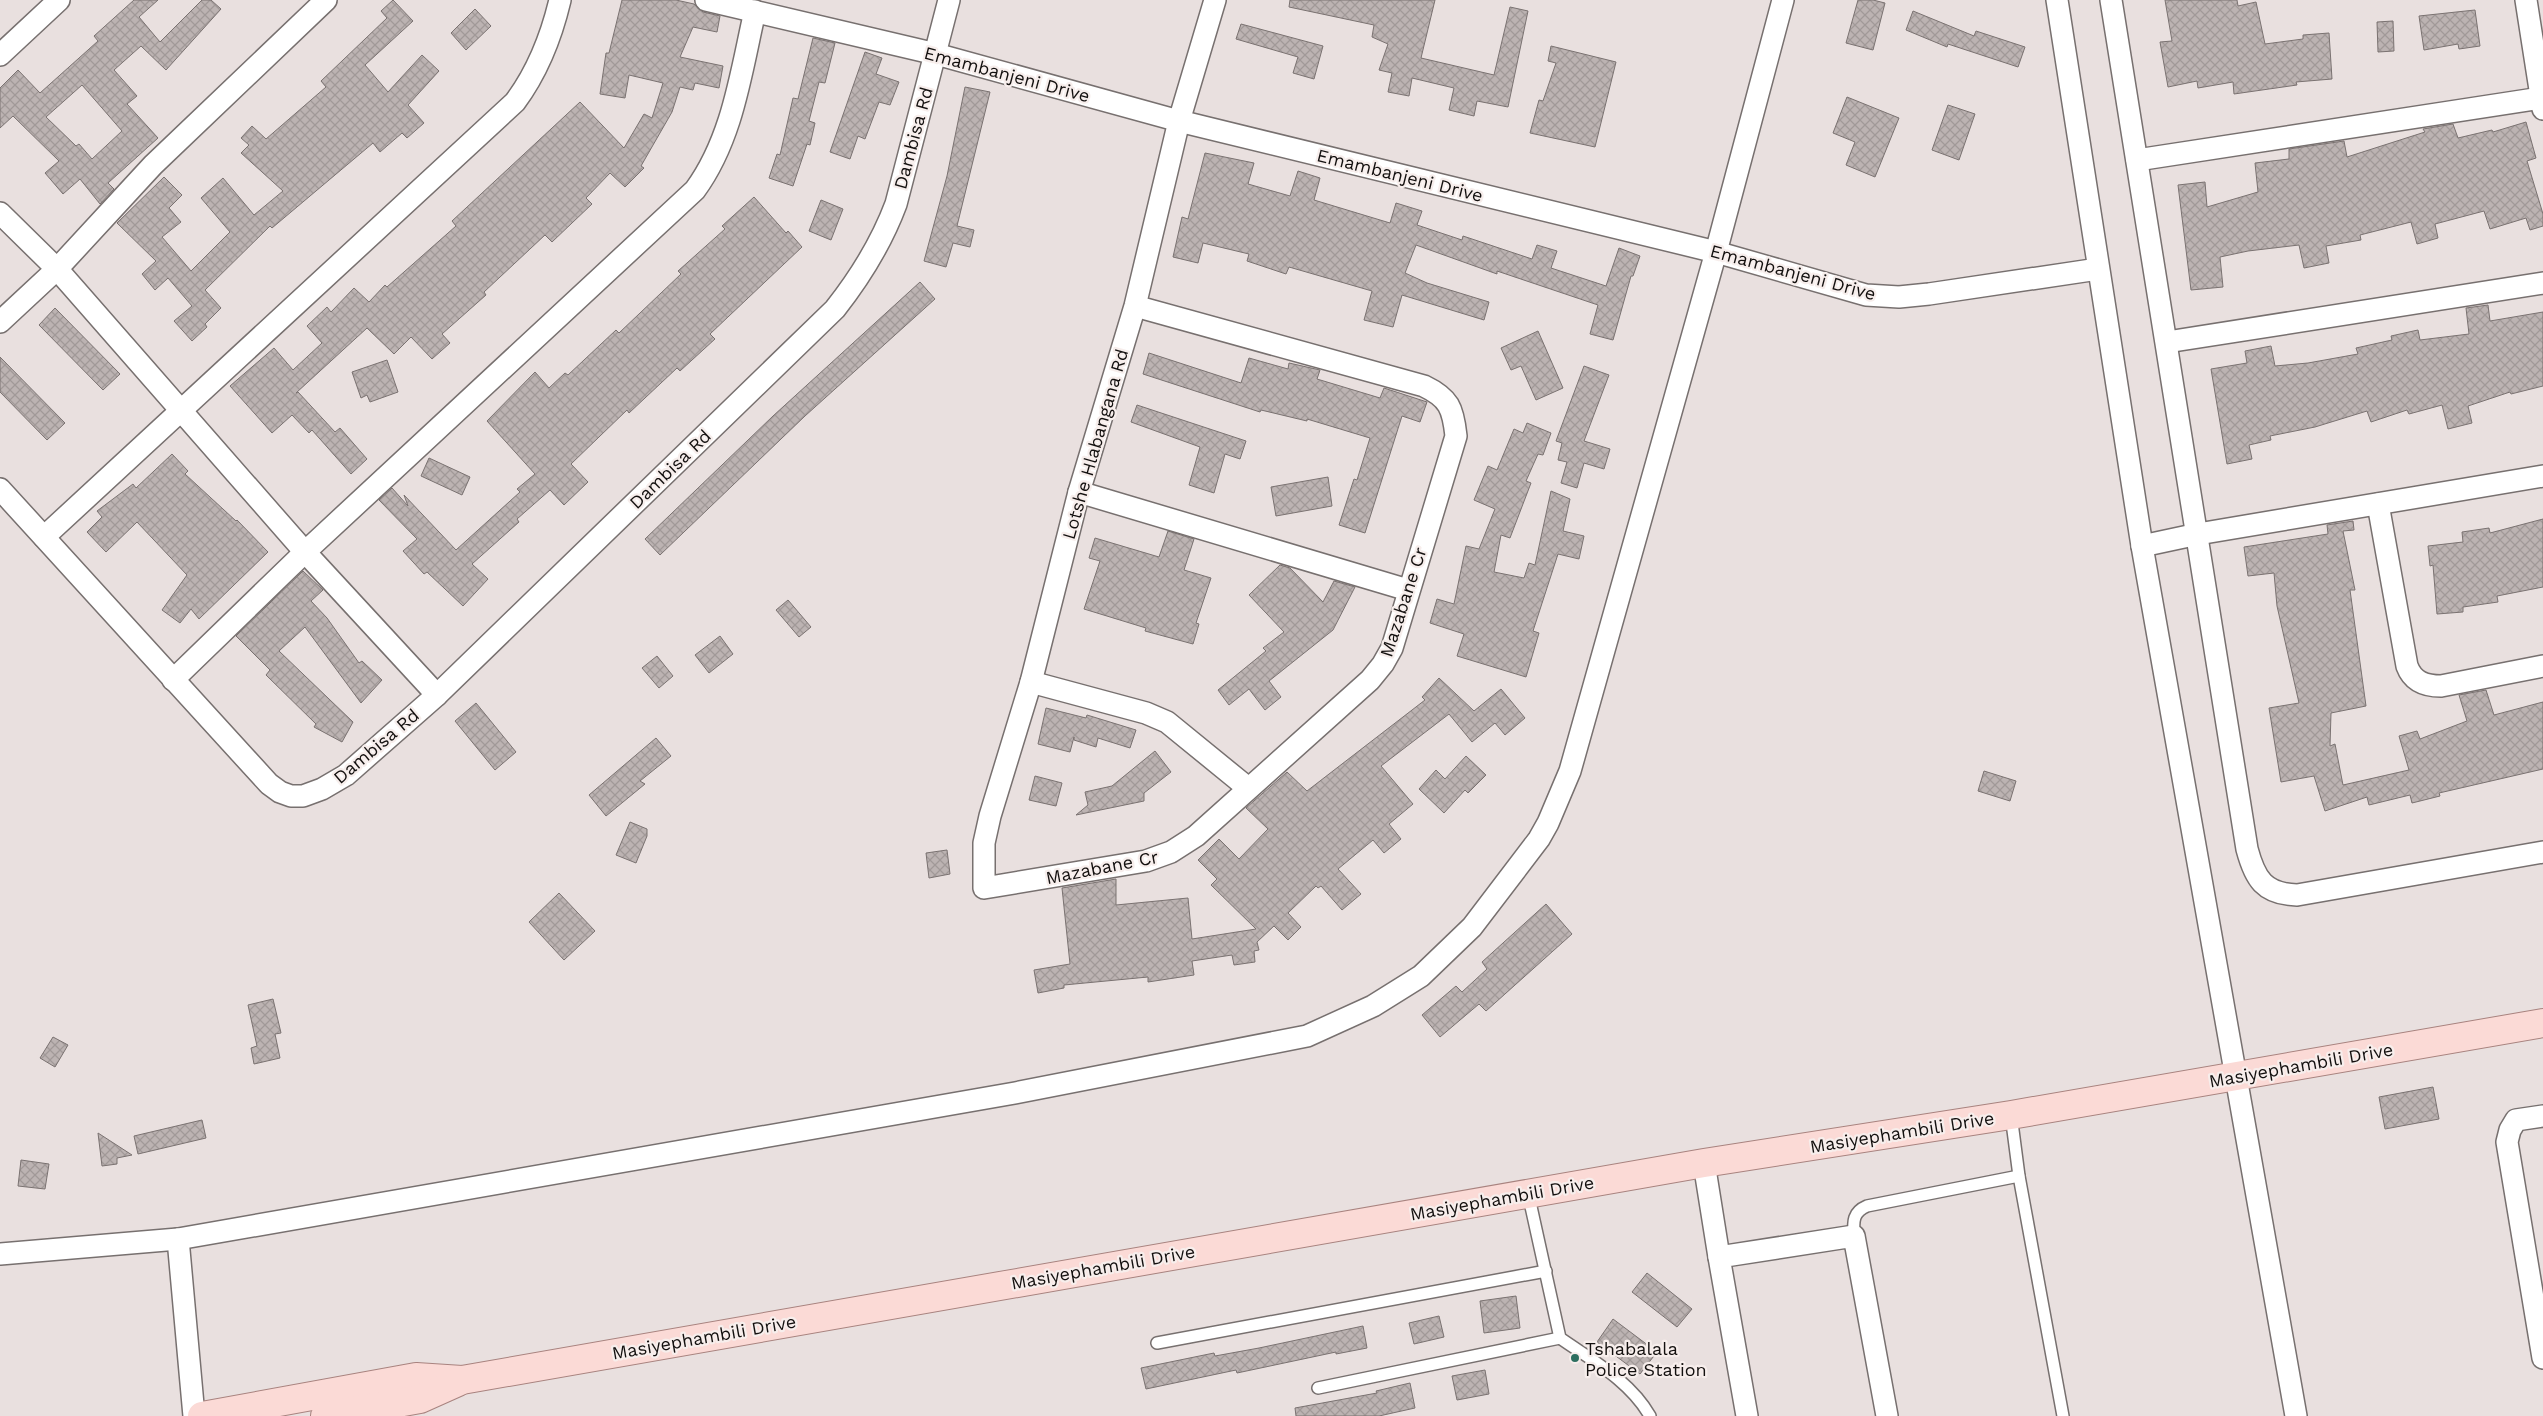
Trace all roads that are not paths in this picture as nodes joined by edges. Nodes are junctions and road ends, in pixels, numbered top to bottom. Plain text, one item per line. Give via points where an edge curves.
1 (59, 0) edge
2 (326, 0) edge
3 (560, 0) edge
4 (706, 0) edge
5 (949, 0) edge
6 (1215, 0) edge
7 (1783, 0) edge
8 (2057, 0) edge
9 (2111, 0) edge
10 (2526, 0) edge
11 (755, 11) junction
12 (936, 54) junction
13 (0, 55) edge
14 (2542, 103) edge
15 (1179, 121) junction
16 (2137, 160) junction
17 (0, 213) edge
18 (1716, 252) junction
19 (57, 268) junction
20 (2098, 269) junction
21 (2543, 283) edge
22 (1135, 306) junction
23 (0, 322) edge
24 (2167, 342) junction
25 (182, 410) junction
26 (2543, 476) edge
27 (0, 489) edge
28 (1080, 492) junction
29 (2378, 504) junction
30 (2198, 534) junction
31 (44, 537) junction
32 (2142, 546) junction
33 (305, 552) junction
34 (1408, 590) junction
35 (2543, 666) edge
36 (173, 680) junction
37 (1032, 682) junction
38 (437, 695) junction
39 (1248, 788) junction
40 (2543, 852) edge
41 (984, 888) joint
42 (2543, 1023) edge
43 (2236, 1076) junction
44 (2011, 1115) junction
45 (2543, 1116) edge
46 (1704, 1163) junction
47 (2019, 1176) junction
48 (1528, 1193) junction
49 (1854, 1236) junction
50 (178, 1239) junction
51 (0, 1254) edge
52 (1719, 1257) junction
53 (2534, 1259) edge
54 (1546, 1270) junction
55 (1560, 1338) junction
56 (1157, 1343) dead end
57 (2543, 1358) edge
58 (462, 1380) junction
59 (1318, 1388) dead end
60 (194, 1416) edge
61 (202, 1416) edge
62 (325, 1416) edge
63 (1650, 1416) edge
64 (1748, 1416) edge
65 (1887, 1416) edge
66 (2063, 1416) edge
67 (2296, 1416) edge

1 - 13 street
2 - 19 street via 153,165
3 - 25 street via 544,55 515,102
4 - 11 street, Emambanjeni Drive
5 - 12 street, Dambisa Rd
6 - 15 street, Lotshe Hlabangana Rd
7 - 18 street
8 - 20 street
9 - 16 street
10 - 14 street
11 - 12 street, Emambanjeni Drive
11 - 33 street via 722,142 695,190
12 - 15 street, Emambanjeni Drive
12 - 38 street, Dambisa Rd via 896,204 860,277 835,309
14 - 16 street
15 - 18 street, Emambanjeni Drive
15 - 22 street, Lotshe Hlabangana Rd
16 - 24 street
17 - 19 street
18 - 20 street, Emambanjeni Drive via 1866,295 1929,294
18 - 50 street via 1570,771 1548,823 1472,927 1421,976 1395,994 1338,1024 1307,1036 1016,1093
19 - 23 street
19 - 25 street
20 - 32 street
21 - 24 street
22 - 28 street, Lotshe Hlabangana Rd
22 - 34 street, Mazabane Cr via 1424,386 1440,394 1450,405 1456,436
24 - 30 street
25 - 31 street
25 - 33 street
26 - 29 street
27 - 31 street
28 - 34 street
28 - 37 street, Lotshe Hlabangana Rd
29 - 30 street
29 - 35 street via 2406,666 2412,677 2425,685 2441,686
30 - 32 street
30 - 40 street via 2247,849 2258,878 2268,888 2297,896
31 - 36 street
32 - 43 street
33 - 36 street
33 - 38 street
34 - 39 street, Mazabane Cr via 1392,648 1383,664 1370,680
36 - 38 street, Dambisa Rd via 269,784 291,796 303,796 322,789 346,775
37 - 39 street via 1146,713 1167,722
37 - 41 street, Lotshe Hlabangana Rd via 990,816 984,844
39 - 41 street, Mazabane Cr via 1196,836 1171,852 1120,867
42 - 43 main road, Masiyephambili Drive
43 - 44 main road, Masiyephambili Drive
43 - 67 street
44 - 46 main road, Masiyephambili Drive
44 - 47 lane
45 - 53 street via 2516,1120 2508,1142
46 - 48 main road, Masiyephambili Drive
46 - 52 street
47 - 49 lane via 1867,1206 1858,1210 1853,1218
47 - 66 lane
48 - 54 lane
48 - 58 main road, Masiyephambili Drive
49 - 52 street
49 - 65 street
50 - 51 street
50 - 60 street
52 - 64 street
53 - 57 street
54 - 55 lane
54 - 56 lane
55 - 59 lane
55 - 63 lane via 1620,1380
58 - 61 main road, Masiyephambili Drive via 416,1377
58 - 62 main road, Masiyephambili Drive via 420,1399

